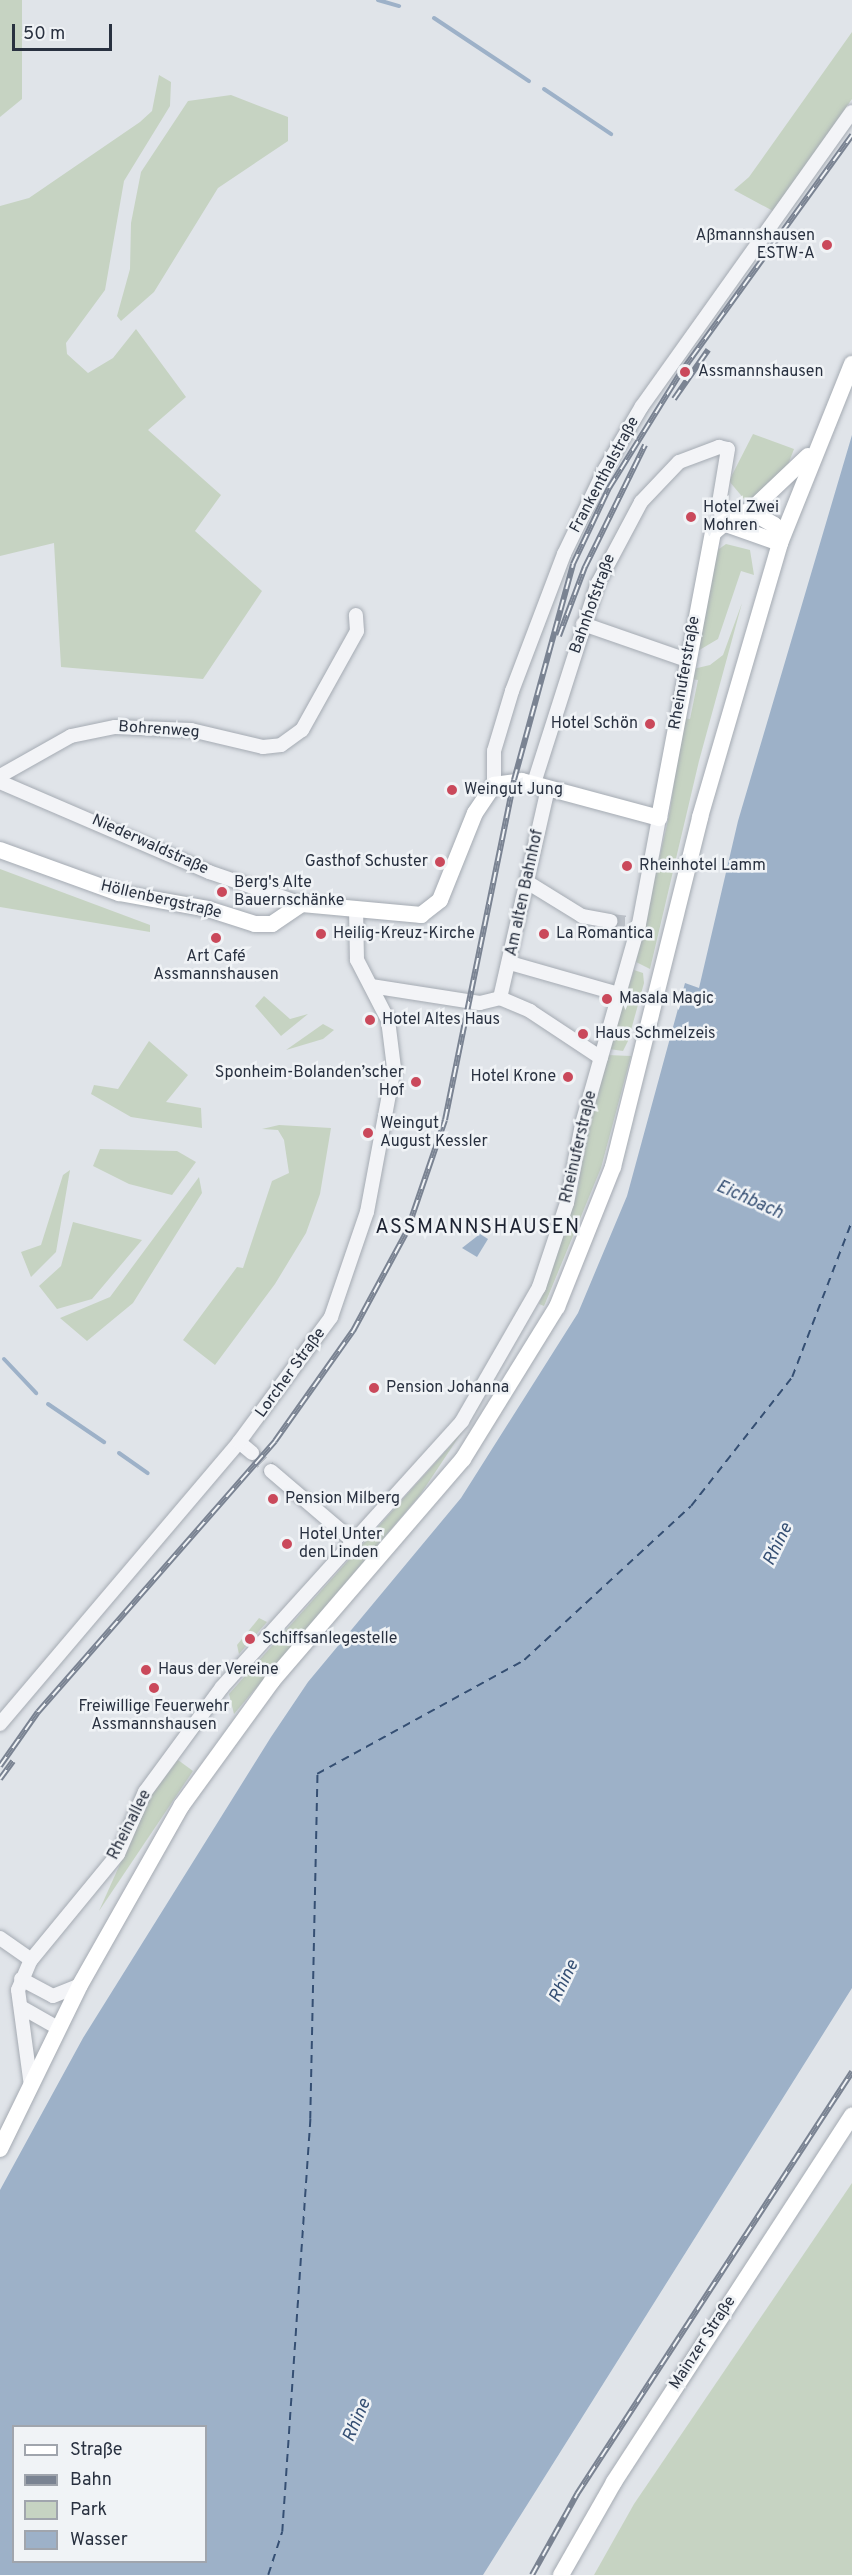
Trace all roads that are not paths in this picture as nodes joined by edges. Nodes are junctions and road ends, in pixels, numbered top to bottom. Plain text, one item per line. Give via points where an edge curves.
1 (852, 112) edge
2 (852, 364) edge
3 (815, 448) junction
4 (750, 511) junction
5 (723, 523) junction
6 (780, 543) junction
7 (356, 615) dead end
8 (583, 624) junction
9 (687, 660) junction
10 (0, 776) edge
11 (0, 782) edge
12 (494, 784) junction
13 (541, 785) junction
14 (659, 818) junction
15 (0, 850) edge
16 (528, 882) junction
17 (302, 904) junction
18 (356, 909) junction
19 (611, 921) tunnel mouth
20 (510, 963) junction
21 (371, 987) junction
22 (620, 994) junction
23 (500, 998) junction
24 (601, 1058) junction
25 (239, 1443) junction
26 (252, 1454) tunnel mouth
27 (271, 1471) tunnel mouth
28 (353, 1541) junction
29 (0, 1724) edge
30 (0, 1938) edge
31 (31, 1960) junction
32 (21, 1979) junction
33 (80, 1985) junction
34 (21, 2007) junction
35 (58, 2028) junction
36 (31, 2086) junction
37 (852, 2115) edge
38 (0, 2149) edge
39 (561, 2575) edge

1 - 12 street, Frankenthalstraße via 642,406 605,469 564,554 512,691 494,751
2 - 3 main road
3 - 4 main road
3 - 6 main road
4 - 5 main road
4 - 6 main road via 774,525
5 - 6 main road
5 - 8 street, Bahnhofstraße via 719,503 728,449 710,447 679,462 641,502 612,550
5 - 9 main road, Rheinuferstraße via 711,540
6 - 33 main road via 700,817 613,1167 557,1308 463,1459 272,1681 182,1805
7 - 10 street, Bohrenweg via 357,631 302,730 281,745 263,747 191,730 115,727 71,736
8 - 9 street
8 - 13 street, Bahnhofstraße via 549,733
9 - 14 main road, Rheinuferstraße
11 - 17 street, Niederwaldstraße via 218,876
12 - 13 main road
12 - 18 main road via 481,799 434,907 410,917
13 - 14 main road
13 - 16 street, Am alten Bahnhof
14 - 22 street, Rheinuferstraße
15 - 17 main road, Höllenbergstraße via 119,893 208,909 255,924 272,924
16 - 19 street via 582,916
16 - 20 street, Am alten Bahnhof
17 - 18 main road
18 - 21 street, Lorcher Straße via 357,960
20 - 22 street
20 - 23 street, Am alten Bahnhof
21 - 23 street via 480,1003
21 - 25 street, Lorcher Straße via 388,1020 394,1068 367,1212 331,1317
22 - 24 street, Rheinuferstraße
23 - 24 street via 530,1011
24 - 28 street, Rheinuferstraße via 553,1252 504,1356 462,1421
25 - 26 street
25 - 29 street, Lorcher Straße
27 - 28 street
28 - 31 street, Rheinallee via 216,1695 145,1792 118,1854
30 - 31 street
31 - 32 street, Rheinallee
32 - 33 street via 53,1996
32 - 34 street, Rheinallee
33 - 35 main road
34 - 35 street
34 - 36 street, Rheinallee
35 - 36 main road
36 - 38 main road
37 - 39 main road, Mainzer Straße via 626,2463

